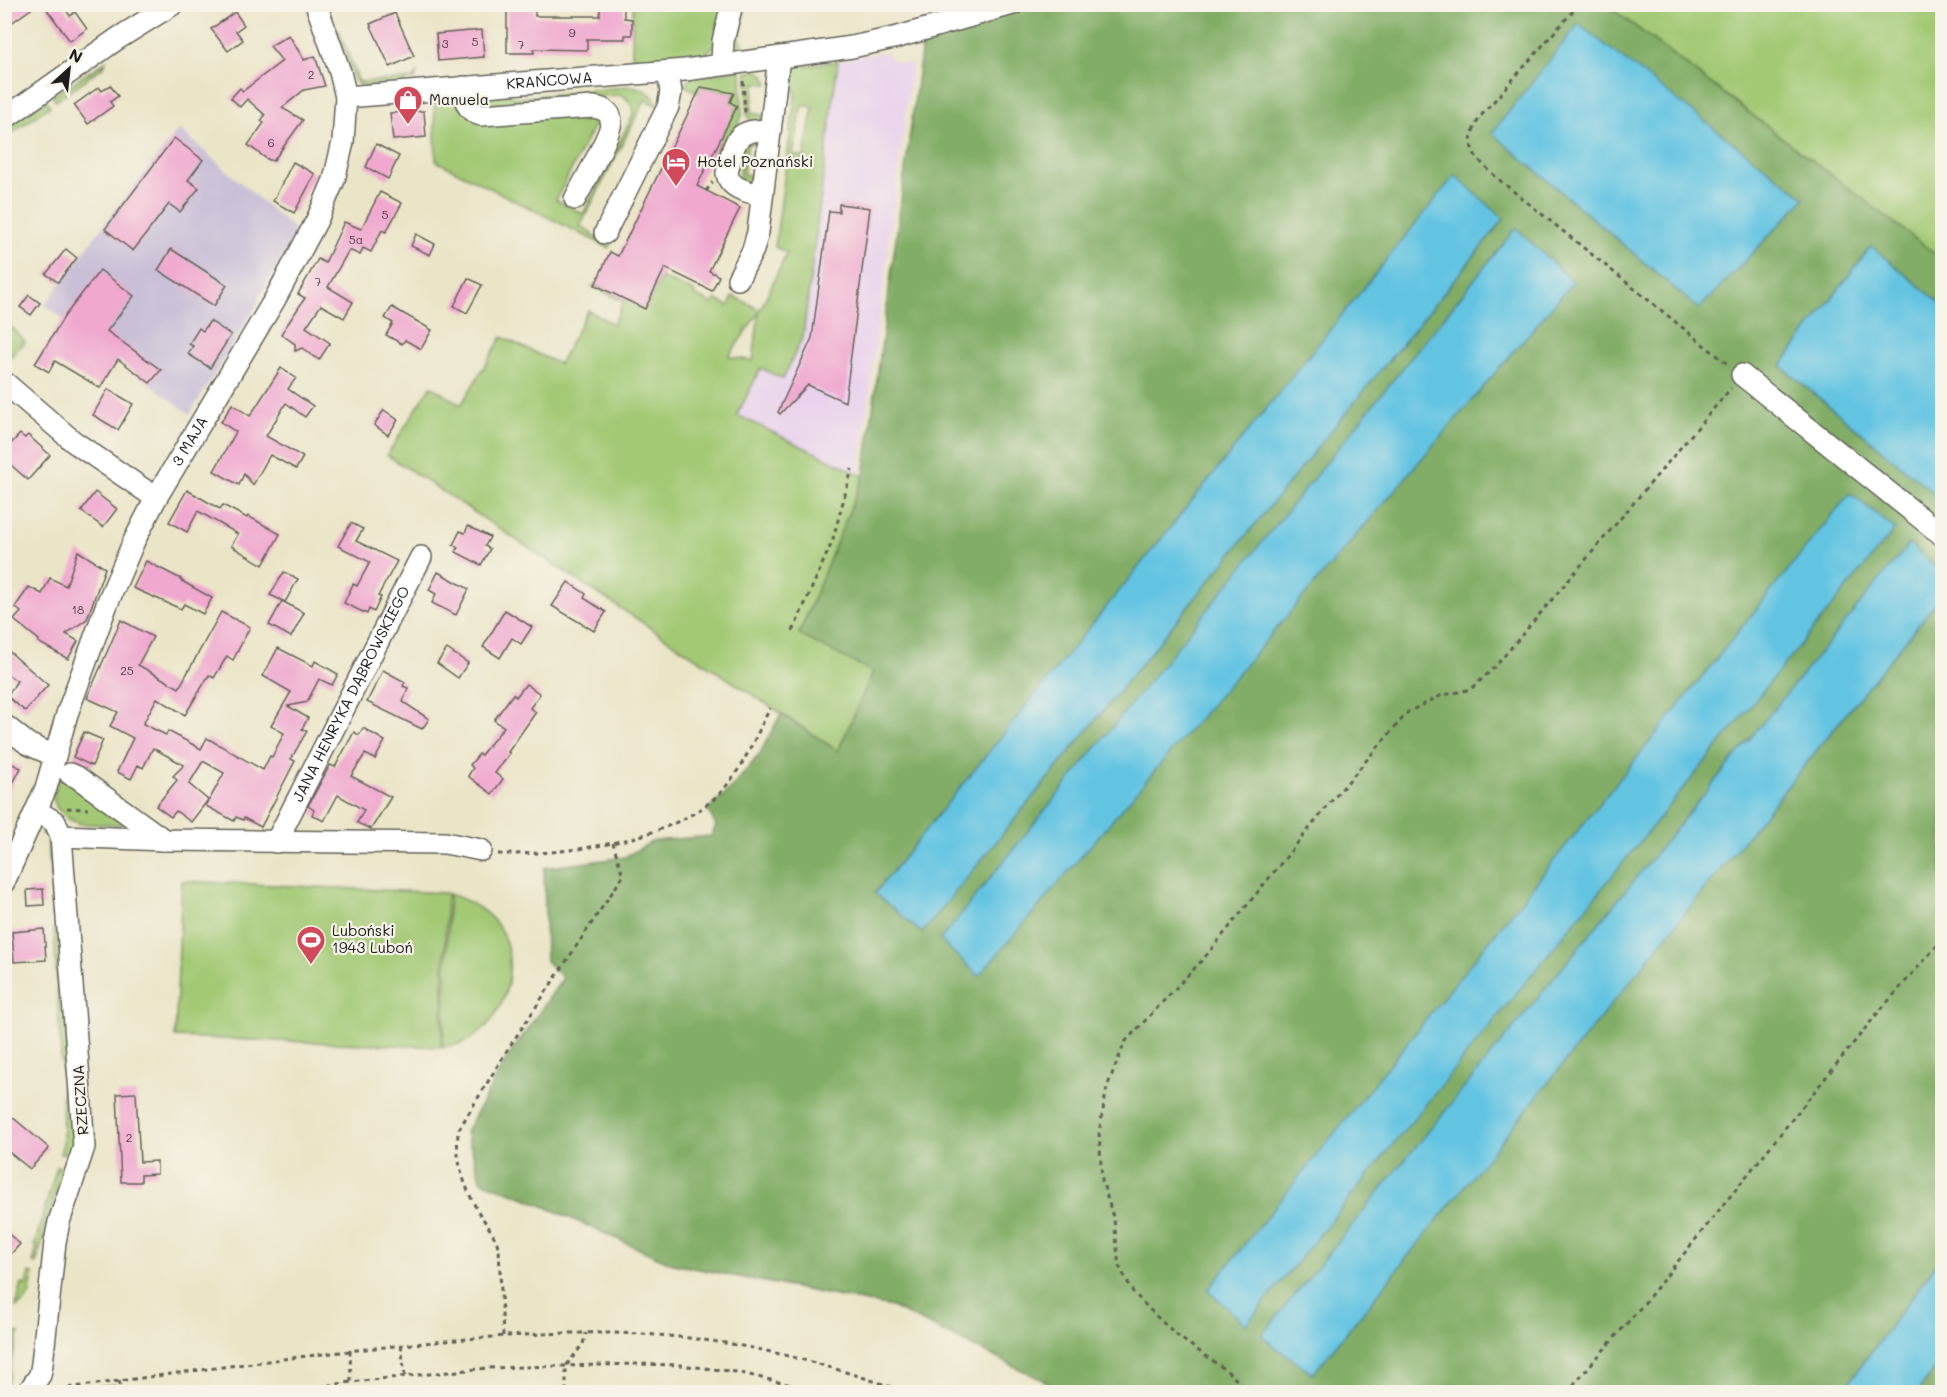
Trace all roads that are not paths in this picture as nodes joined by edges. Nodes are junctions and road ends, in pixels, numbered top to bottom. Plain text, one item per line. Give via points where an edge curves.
1 (174, 4) edge
2 (316, 4) edge
3 (732, 4) edge
4 (1013, 4) edge
5 (779, 57) junction
6 (722, 64) junction
7 (668, 72) junction
8 (464, 87) junction
9 (346, 97) junction
10 (4, 119) edge
11 (770, 131) junction
12 (762, 195) junction
13 (575, 199) dead end
14 (605, 233) dead end
15 (738, 279) dead end
16 (1742, 375) road end
17 (4, 382) edge
18 (156, 498) junction
19 (1942, 535) edge
20 (421, 557) dead end
21 (4, 725) edge
22 (55, 756) junction
23 (70, 774) dead end
24 (37, 811) junction
25 (61, 836) junction
26 (279, 836) junction
27 (164, 840) junction
28 (481, 850) road end
29 (4, 882) edge
30 (36, 1391) edge

1 - 10 street
2 - 9 street, 3 MAJA
3 - 6 street
4 - 5 street, KRAŃCOWA via 879,41
5 - 6 street, KRAŃCOWA
5 - 11 street
6 - 7 street, KRAŃCOWA
7 - 8 street, KRAŃCOWA
7 - 14 street via 669,107
8 - 9 street, KRAŃCOWA
8 - 13 street via 466,105 481,115 593,107 609,114 609,132
9 - 18 street, 3 MAJA via 344,142 324,206 275,299
11 - 12 street
11 - 12 street via 743,133 727,173 731,183
12 - 15 street via 756,241
16 - 19 street
17 - 18 street via 74,442
18 - 22 street, 3 MAJA via 107,604
20 - 26 street, JANA HENRYKA DĄBROWSKIEGO
21 - 22 street via 28,744
22 - 24 street, 3 MAJA
23 - 27 street
24 - 25 street via 55,822
24 - 29 street, 3 MAJA
25 - 27 street
25 - 30 street, RZECZNA via 84,1147 55,1242
26 - 27 street
26 - 28 street via 445,843

